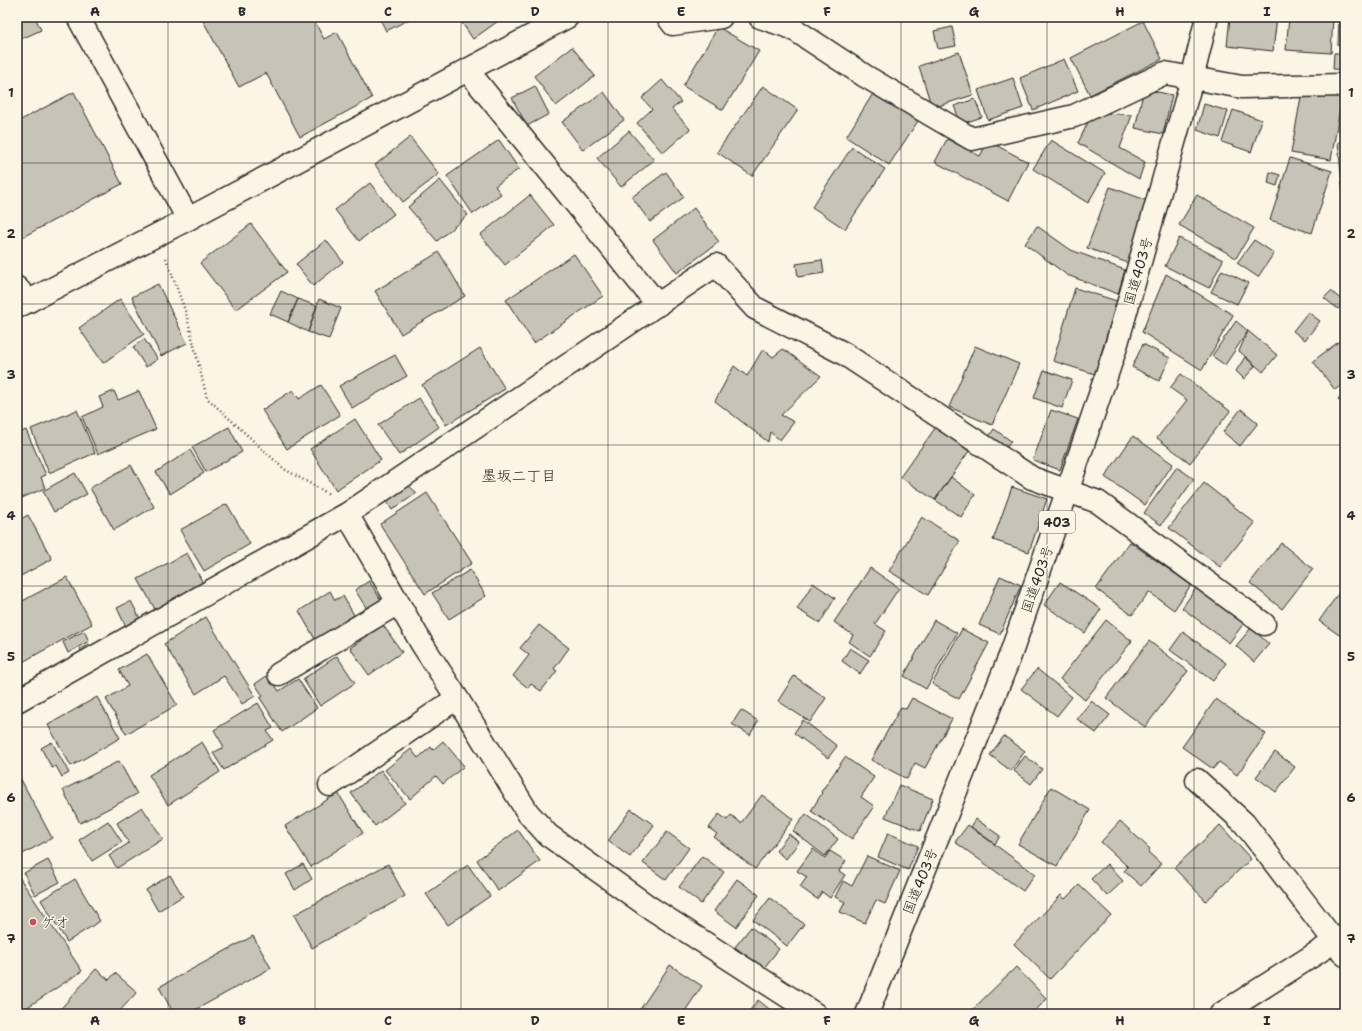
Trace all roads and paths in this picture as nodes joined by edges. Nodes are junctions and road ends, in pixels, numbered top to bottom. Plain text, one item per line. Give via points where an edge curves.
1 (78, 17) edge
2 (567, 17) edge
3 (668, 17) edge
4 (721, 17) edge
5 (760, 17) edge
6 (1207, 17) edge
7 (468, 71) junction
8 (1192, 79) junction
9 (1345, 85) edge
10 (188, 219) junction
11 (157, 235) junction
12 (20, 299) edge
13 (658, 305) junction
14 (1067, 492) junction
15 (347, 514) junction
16 (398, 603) junction
17 (1264, 624) dead end
18 (279, 674) dead end
19 (457, 698) junction
20 (17, 701) edge
21 (1198, 780) dead end
22 (330, 785) dead end
23 (1342, 944) edge
24 (815, 1014) edge
25 (867, 1014) edge
26 (1221, 1014) edge

1 - 10 main road
2 - 7 main road
3 - 4 main road via 673,24
5 - 8 main road via 792,28 865,76 972,140 1074,116 1165,73
6 - 8 main road, 国道403号 / 403
7 - 10 main road
7 - 13 main road
8 - 9 main road via 1242,87
8 - 14 main road, 国道403号 / 403 via 1115,350
10 - 11 main road
11 - 12 main road
11 - 15 path via 186,314 207,398 284,469 330,495
13 - 14 main road via 716,265 755,308 843,353 1032,478
13 - 15 main road
14 - 17 main road via 1098,502
14 - 25 main road, 国道403号 / 403 via 1010,656
15 - 16 main road
15 - 20 main road
16 - 18 main road
16 - 19 main road
19 - 22 main road
19 - 24 main road via 528,814 548,835 649,907
21 - 23 main road via 1244,823
23 - 26 main road

